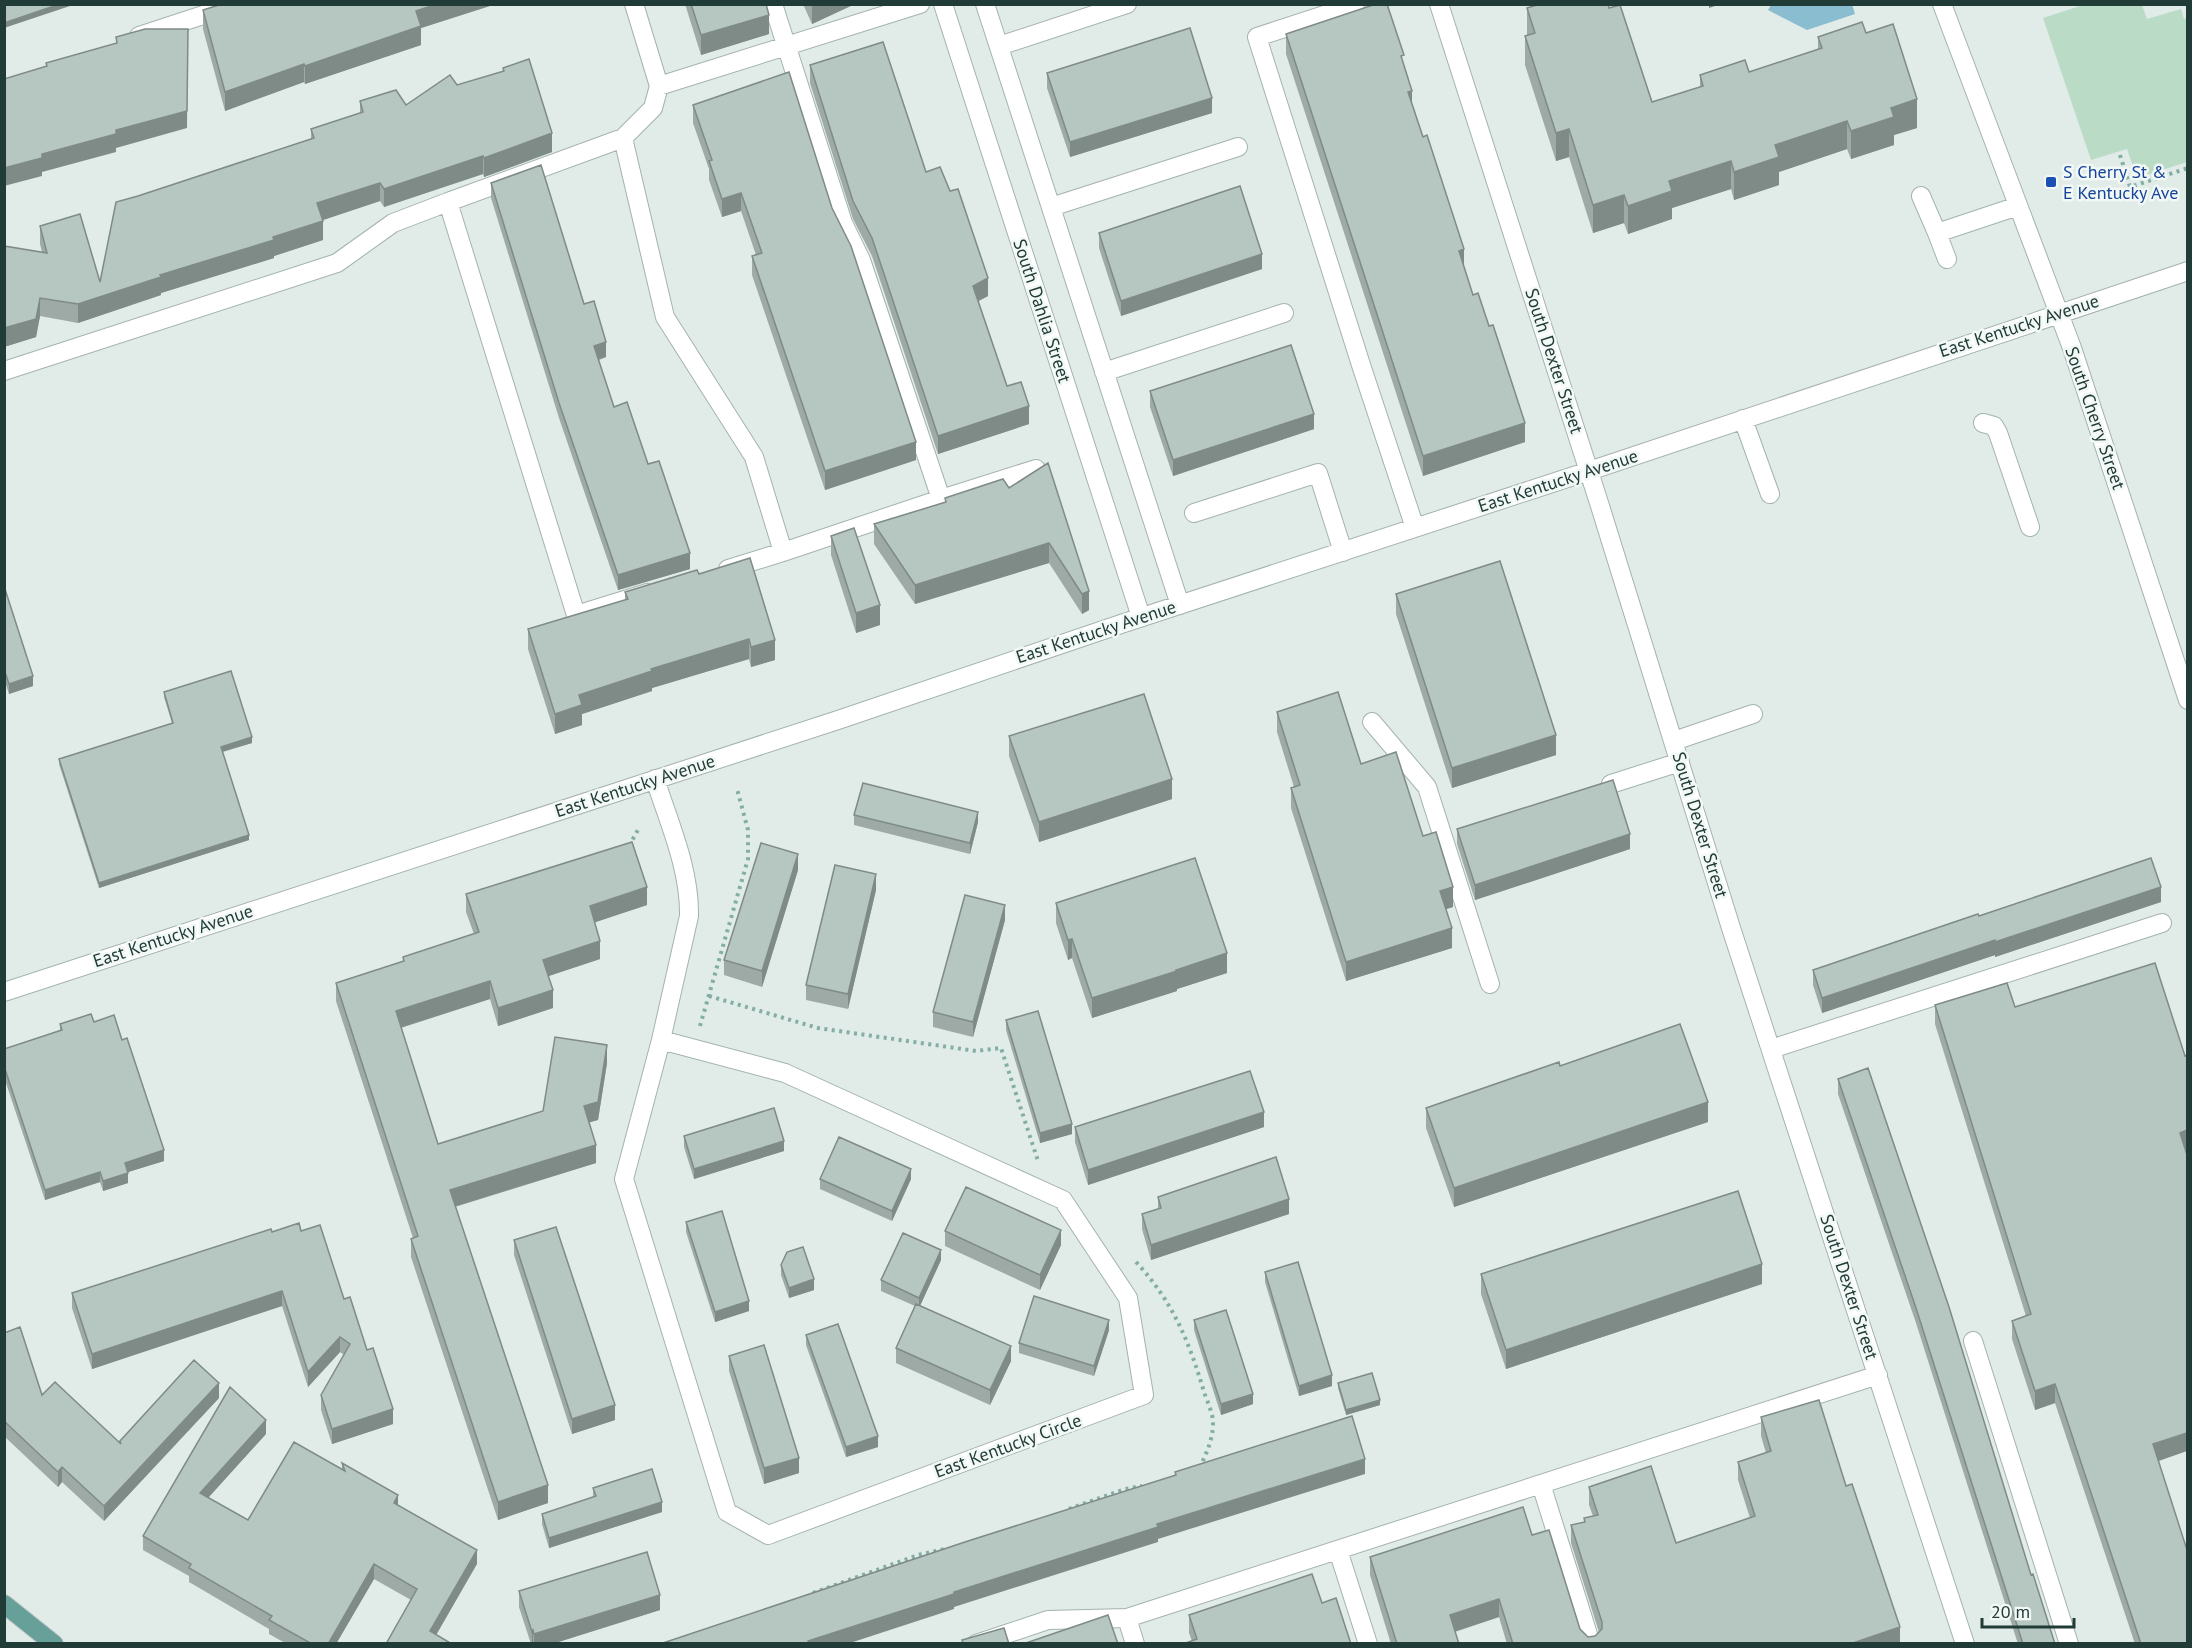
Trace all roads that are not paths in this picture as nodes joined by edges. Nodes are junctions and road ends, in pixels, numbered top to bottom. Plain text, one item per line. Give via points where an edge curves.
1 (237, 4) edge
2 (634, 4) edge
3 (773, 4) edge
4 (920, 4) edge
5 (943, 4) edge
6 (985, 4) edge
7 (1127, 4) edge
8 (1439, 4) edge
9 (1942, 4) edge
10 (1355, 5) edge
11 (126, 40) edge
12 (999, 46) junction
13 (786, 48) junction
14 (660, 86) junction
15 (623, 138) junction
16 (1238, 147) dead end
17 (1921, 196) dead end
18 (448, 202) junction
19 (2018, 206) junction
20 (1051, 207) junction
21 (1937, 232) junction
22 (1947, 259) dead end
23 (2187, 271) edge
24 (1284, 313) dead end
25 (2058, 313) junction
26 (4, 371) edge
27 (1104, 372) junction
28 (1743, 419) junction
29 (1983, 423) dead end
30 (1036, 469) edge
31 (1589, 471) junction
32 (1770, 494) dead end
33 (941, 499) junction
34 (1194, 513) dead end
35 (2030, 527) dead end
36 (1415, 528) junction
37 (783, 552) junction
38 (1343, 552) junction
39 (707, 575) edge
40 (663, 588) edge
41 (1180, 605) junction
42 (1141, 617) junction
43 (2182, 666) edge
44 (2187, 700) edge
45 (1753, 714) dead end
46 (1372, 722) dead end
47 (1674, 741) junction
48 (1680, 762) junction
49 (655, 779) junction
50 (1611, 784) edge
51 (2162, 923) dead end
52 (1490, 984) dead end
53 (4, 992) edge
54 (661, 1040) junction
55 (1771, 1049) junction
56 (1973, 1341) dead end
57 (1878, 1375) junction
58 (1541, 1484) junction
59 (1338, 1550) junction
60 (4, 1604) edge
61 (1127, 1618) junction
62 (54, 1644) edge
63 (976, 1644) edge
64 (1135, 1644) edge
65 (1368, 1644) edge
66 (1591, 1644) edge
67 (1965, 1644) edge
68 (2069, 1644) edge

1 - 11 street
2 - 14 street
3 - 13 street
4 - 13 street
5 - 42 street, South Dahlia Street
6 - 12 street
7 - 12 street
8 - 31 street, South Dexter Street
9 - 19 street, South Cherry Street
10 - 36 street via 1257,37
12 - 20 street
13 - 14 street
13 - 33 street
14 - 15 street via 653,108
15 - 18 street
15 - 37 street via 665,317 754,457
16 - 20 street
17 - 21 street
18 - 26 street via 393,224 337,263
18 - 40 street via 576,615
19 - 21 street
19 - 25 street, South Cherry Street
20 - 27 street
21 - 22 street
23 - 25 street, East Kentucky Avenue
24 - 27 street
25 - 28 street, East Kentucky Avenue
25 - 43 street, South Cherry Street
27 - 41 street
28 - 31 street, East Kentucky Avenue
28 - 32 street
29 - 35 street via 1995,426
30 - 33 street
31 - 36 street, East Kentucky Avenue
31 - 47 street, South Dexter Street
33 - 37 street
34 - 38 street via 1318,473
36 - 38 street, East Kentucky Avenue
37 - 39 street
38 - 41 street, East Kentucky Avenue
41 - 42 street, East Kentucky Avenue
42 - 49 street, East Kentucky Avenue
43 - 44 street, South Cherry Street
45 - 47 street
46 - 52 street via 1427,787
47 - 48 street, South Dexter Street
48 - 50 street
48 - 55 street, South Dexter Street
49 - 53 street, East Kentucky Avenue
49 - 54 street, East Kentucky Circle via 681,859 689,898 689,916
51 - 55 street
54 - 54 street, East Kentucky Circle via 624,1179 727,1512 768,1535 1144,1395 1128,1298 1063,1200 785,1073
55 - 57 street, South Dexter Street
56 - 68 street
57 - 58 street
57 - 67 street, South Dexter Street
58 - 59 street
58 - 66 street
59 - 61 street
59 - 65 street
60 - 62 main road
61 - 63 street via 1048,1620
61 - 64 street

